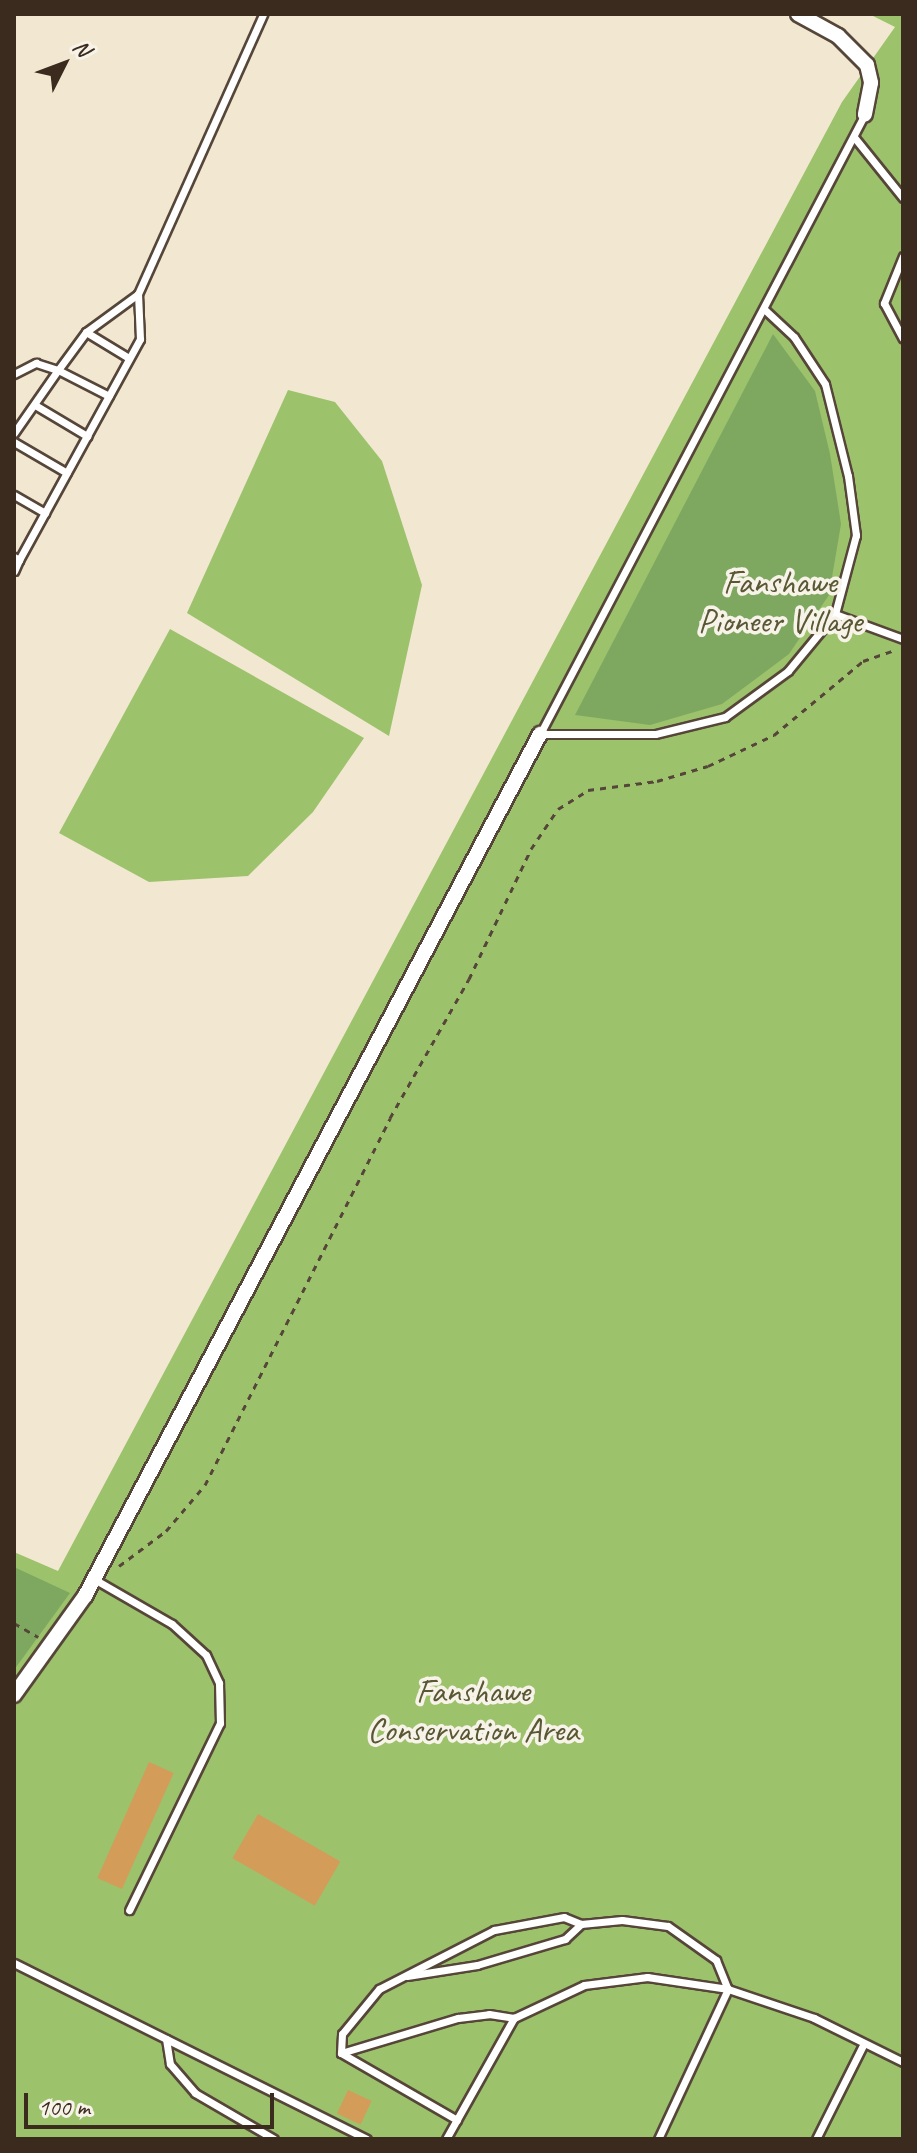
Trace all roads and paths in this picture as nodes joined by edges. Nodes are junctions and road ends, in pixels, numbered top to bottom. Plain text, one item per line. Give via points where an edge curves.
1 (263, 14) edge
2 (798, 14) edge
3 (865, 114) joint
4 (854, 137) junction
5 (903, 198) edge
6 (903, 256) edge
7 (138, 294) junction
8 (764, 309) junction
9 (86, 332) junction
10 (903, 338) edge
11 (129, 358) junction
12 (58, 370) junction
13 (14, 374) edge
14 (109, 396) junction
15 (35, 405) junction
16 (14, 433) edge
17 (87, 436) junction
18 (14, 442) edge
19 (67, 473) junction
20 (14, 495) edge
21 (45, 513) junction
22 (17, 559) edge
23 (14, 571) edge
24 (835, 614) junction
25 (903, 639) edge
26 (903, 648) edge
27 (540, 734) junction
28 (94, 1579) junction
29 (14, 1623) edge
30 (54, 1645) junction
31 (14, 1695) edge
32 (129, 1910) dead end
33 (581, 1924) junction
34 (14, 1963) edge
35 (407, 1976) junction
36 (728, 1989) junction
37 (514, 2018) junction
38 (166, 2039) junction
39 (864, 2043) junction
40 (341, 2053) junction
41 (903, 2062) edge
42 (457, 2120) junction
43 (274, 2139) edge
44 (367, 2139) edge
45 (446, 2139) edge
46 (658, 2139) edge
47 (816, 2139) edge

1 - 7 lane
2 - 3 street via 838,36 867,65 871,83
3 - 4 lane
4 - 5 lane
4 - 8 lane
6 - 10 lane via 884,303
7 - 9 lane
7 - 11 lane via 140,339
8 - 24 lane via 794,337 825,384 848,476 856,535
8 - 27 lane
9 - 11 lane
9 - 12 lane
11 - 14 lane
12 - 13 lane via 36,363
12 - 14 lane
12 - 15 lane
14 - 17 lane
15 - 16 lane
15 - 17 lane
17 - 19 lane
18 - 19 lane
19 - 21 lane
20 - 21 lane
21 - 22 lane
22 - 23 lane
24 - 25 lane
24 - 27 lane via 788,671 725,717 655,734
26 - 28 path via 863,661 774,735 721,760 657,781 588,790 558,809 531,849 469,979 390,1118 205,1485 166,1531
27 - 28 street
28 - 30 street
28 - 32 lane via 172,1624 206,1655 219,1683 220,1723
29 - 30 path
30 - 31 street
33 - 35 lane via 565,1939 477,1965
33 - 35 lane via 564,1917 494,1930
33 - 36 lane via 622,1920 668,1926 716,1960
34 - 38 lane
35 - 40 lane via 379,1989 342,2034
36 - 37 lane via 647,1977 584,1985
36 - 39 lane via 814,2018
36 - 46 lane
37 - 40 lane via 458,2018
37 - 42 lane
38 - 43 lane via 170,2064 195,2093
38 - 44 lane
39 - 41 lane
39 - 47 lane
40 - 42 lane
42 - 45 lane

